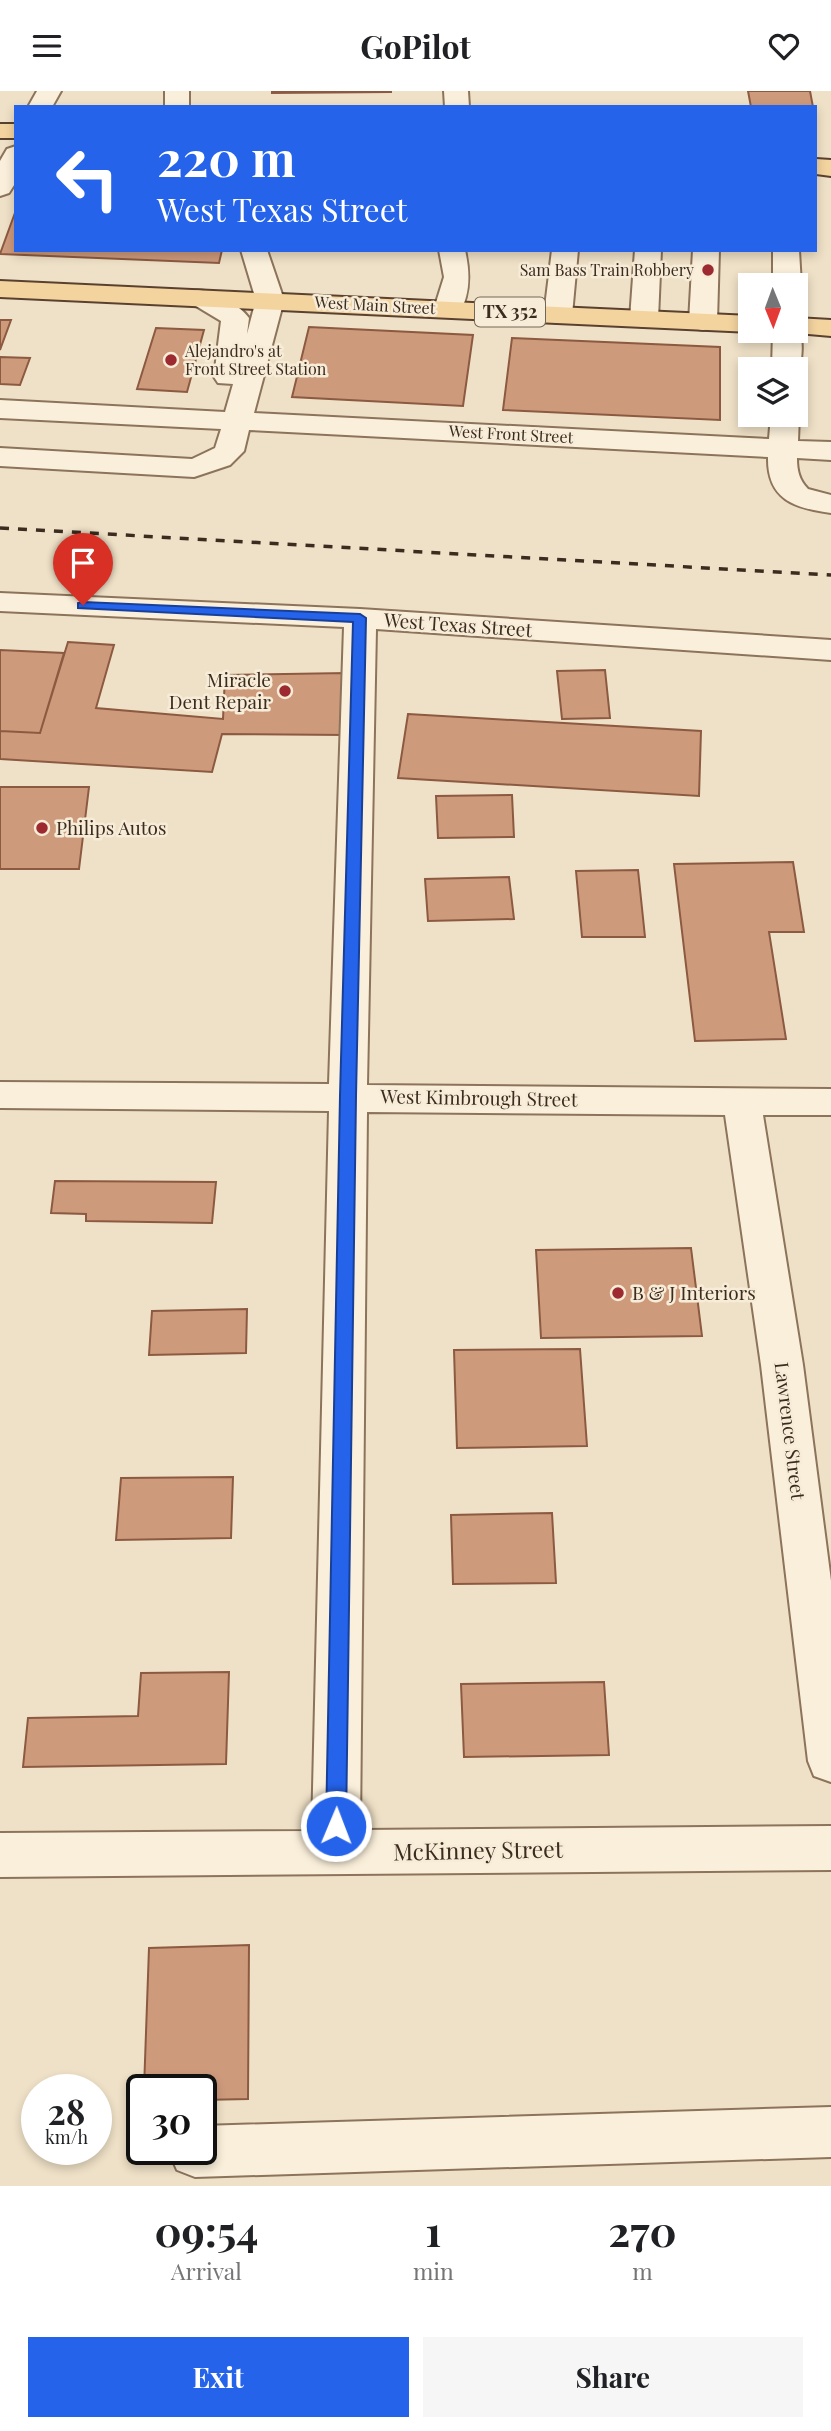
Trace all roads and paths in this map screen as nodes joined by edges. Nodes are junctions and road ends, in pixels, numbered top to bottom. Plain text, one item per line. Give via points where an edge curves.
1 (9, 159) edge
2 (0, 188) edge
3 (255, 252) edge
4 (452, 252) edge
5 (565, 252) edge
6 (648, 252) edge
7 (706, 252) edge
8 (786, 252) edge
9 (787, 273) edge
10 (0, 289) edge
11 (201, 297) junction
12 (270, 300) junction
13 (448, 309) junction
14 (558, 315) junction
15 (645, 319) junction
16 (703, 322) junction
17 (738, 323) edge
18 (808, 327) edge
19 (831, 328) edge
20 (0, 409) edge
21 (228, 420) junction
22 (785, 427) edge
23 (784, 449) junction
24 (831, 451) edge
25 (0, 457) edge
26 (831, 504) edge
27 (0, 602) edge
28 (360, 618) junction
29 (831, 650) edge
30 (0, 1095) edge
31 (348, 1096) junction
32 (742, 1102) junction
33 (831, 1103) edge
34 (831, 1761) edge
35 (831, 1848) edge
36 (336, 1853) junction
37 (0, 1855) edge
38 (831, 2132) edge
39 (217, 2151) edge

1 - 2 street
3 - 12 street
4 - 13 street via 457,277
5 - 14 street
6 - 15 street
7 - 16 street
8 - 9 street
10 - 11 main road, West Main Street / TX 352
11 - 12 main road, West Main Street / TX 352
11 - 21 street via 235,319
12 - 13 main road, West Main Street / TX 352
12 - 21 street
13 - 14 main road, West Main Street / TX 352
14 - 15 main road, West Main Street / TX 352
15 - 16 main road, West Main Street / TX 352
16 - 17 main road, West Main Street / TX 352
18 - 19 main road
20 - 21 street, West Front Street
21 - 23 street, West Front Street
21 - 25 street via 229,451 213,463 194,468
22 - 23 street
23 - 24 street, West Front Street
23 - 26 street via 787,488 808,501
27 - 28 street, West Texas Street
28 - 29 street, West Texas Street
28 - 31 street
30 - 31 street, West Kimbrough Street
31 - 32 street, West Kimbrough Street
31 - 36 street
32 - 33 street, West Kimbrough Street
32 - 34 street, Lawrence Street via 782,1365
35 - 36 street, McKinney Street
36 - 37 street, McKinney Street
38 - 39 street

